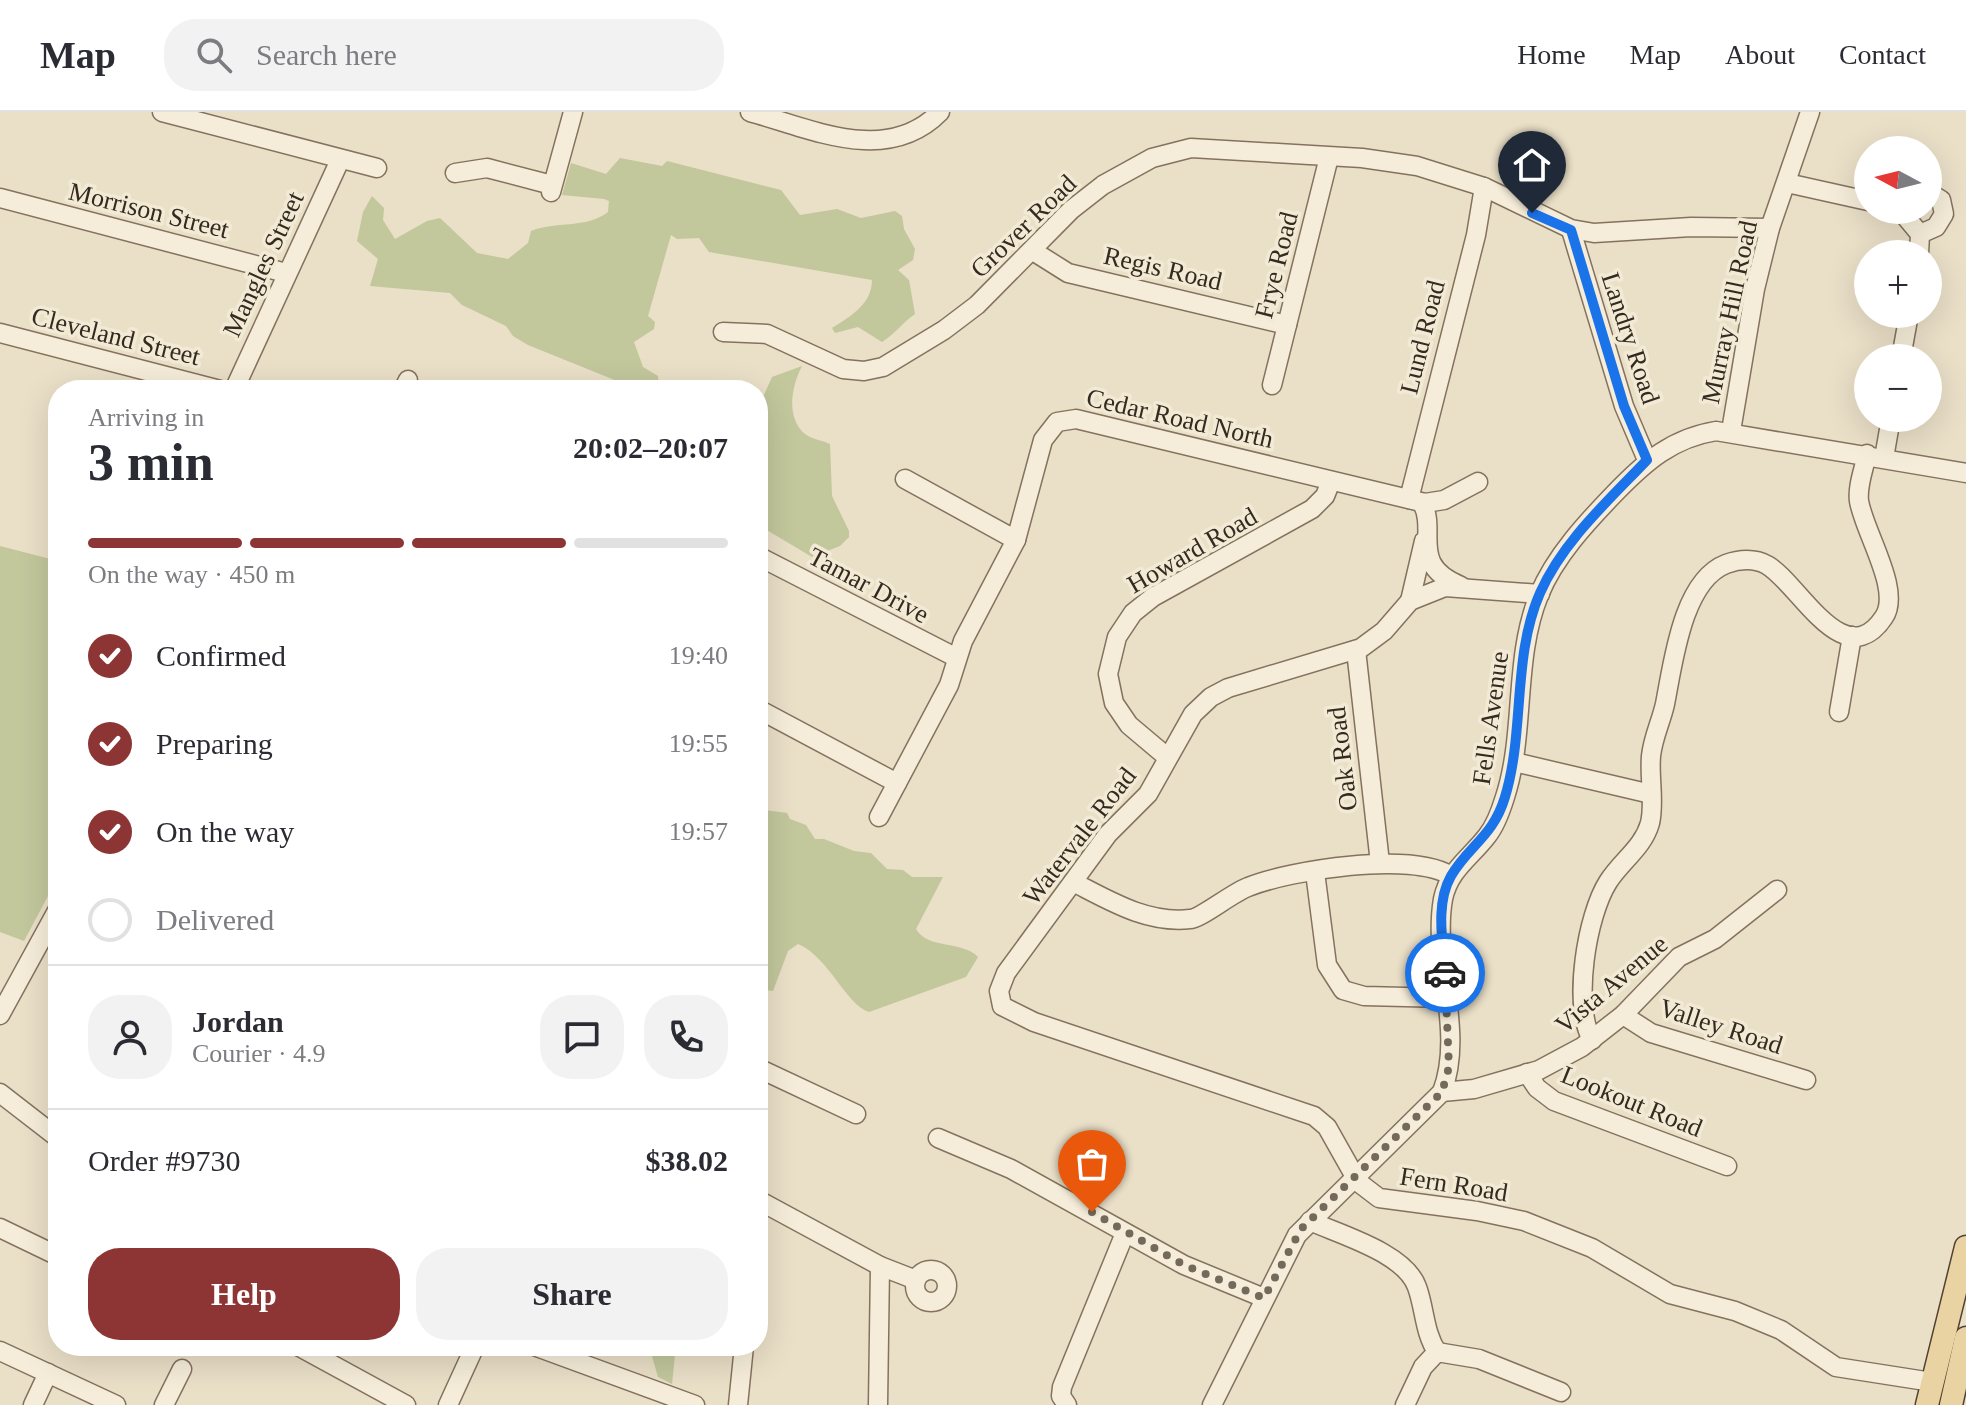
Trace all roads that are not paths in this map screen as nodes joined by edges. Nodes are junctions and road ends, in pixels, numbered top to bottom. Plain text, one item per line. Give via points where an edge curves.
1 (162, 112) edge
2 (573, 112) edge
3 (750, 112) edge
4 (940, 112) edge
5 (1810, 112) edge
6 (1329, 157) junction
7 (340, 160) junction
8 (377, 168) dead end
9 (455, 173) dead end
10 (1787, 183) junction
11 (1484, 187) junction
12 (0, 198) edge
13 (1854, 198) edge
14 (1912, 224) edge
15 (1938, 224) edge
16 (1770, 228) junction
17 (1571, 230) junction
18 (1920, 234) junction
19 (1920, 240) edge
20 (1033, 251) junction
21 (286, 273) junction
22 (1287, 325) junction
23 (723, 332) dead end
24 (0, 333) edge
25 (181, 380) edge
26 (238, 380) edge
27 (1272, 385) dead end
28 (1731, 431) junction
29 (1885, 432) edge
30 (1876, 456) junction
31 (1647, 460) junction
32 (1966, 473) edge
33 (905, 479) dead end
34 (1331, 481) junction
35 (1478, 482) dead end
36 (1416, 501) junction
37 (1016, 540) junction
38 (1424, 540) junction
39 (768, 561) edge
40 (1461, 586) junction
41 (1540, 594) junction
42 (1410, 601) junction
43 (1852, 636) junction
44 (1356, 650) junction
45 (957, 658) junction
46 (1839, 712) dead end
47 (768, 714) edge
48 (1167, 757) junction
49 (1514, 762) junction
50 (897, 783) junction
51 (1651, 794) junction
52 (879, 817) dead end
53 (1380, 863) junction
54 (1315, 872) junction
55 (1451, 876) junction
56 (1075, 883) junction
57 (1777, 890) dead end
58 (48, 927) edge
59 (999, 998) joint
60 (1447, 998) junction
61 (0, 1015) edge
62 (1623, 1015) junction
63 (1592, 1040) junction
64 (768, 1073) edge
65 (1527, 1073) junction
66 (1806, 1080) dead end
67 (1442, 1092) junction
68 (0, 1093) edge
69 (856, 1114) dead end
70 (48, 1130) edge
71 (938, 1138) dead end
72 (1727, 1166) dead end
73 (1355, 1176) junction
74 (768, 1205) edge
75 (1310, 1221) junction
76 (0, 1228) edge
77 (1125, 1233) junction
78 (1966, 1247) edge
79 (48, 1251) edge
80 (880, 1266) junction
81 (916, 1280) dead end
82 (1264, 1298) junction
83 (1966, 1338) edge
84 (0, 1351) edge
85 (1437, 1352) junction
86 (316, 1356) edge
87 (470, 1356) edge
88 (561, 1356) edge
89 (743, 1356) edge
90 (182, 1369) dead end
91 (48, 1373) junction
92 (1932, 1382) junction
93 (1561, 1392) dead end
94 (33, 1405) edge
95 (116, 1405) edge
96 (164, 1405) edge
97 (406, 1405) edge
98 (448, 1405) edge
99 (695, 1405) edge
100 (738, 1405) edge
101 (878, 1405) edge
102 (1067, 1405) edge
103 (1212, 1405) edge
104 (1405, 1405) edge
105 (1927, 1405) edge
106 (1951, 1405) edge

1 - 7 street
2 - 9 street via 551,189 487,168
3 - 4 street via 871,141 912,133
5 - 10 street, Murray Hill Road
6 - 11 street, Grover Road via 1406,164
6 - 20 street, Grover Road via 1191,148 1162,155 1081,201
6 - 22 street, Frye Road
7 - 8 street
7 - 21 street, Mangles Street
10 - 13 street
10 - 16 street, Murray Hill Road
11 - 17 street, Grover Road
11 - 36 street, Lund Road
12 - 21 street, Morrison Street
14 - 18 street
15 - 18 street
16 - 17 street, Grover Road
16 - 28 street, Murray Hill Road
17 - 31 street, Landry Road via 1624,406
18 - 19 street
20 - 22 street, Regis Road via 1068,273
20 - 23 street, Grover Road via 986,298 883,367 836,367 767,334
21 - 26 street, Mangles Street
22 - 27 street, Frye Road
24 - 25 street, Cleveland Street
28 - 30 street, Fells Avenue
28 - 31 street, Fells Avenue via 1691,437
29 - 30 street
30 - 32 street, Fells Avenue
30 - 43 street via 1859,500 1890,601 1880,622
31 - 41 street, Fells Avenue via 1570,545
33 - 37 street
34 - 36 street, Cedar Road North
34 - 37 street, Cedar Road North via 1066,419 1044,437
34 - 48 street, Howard Road via 1312,509 1153,597 1124,625 1110,658 1114,703 1129,725
35 - 36 street, Cedar Road North via 1444,500
36 - 38 street, Lund Road via 1427,520
37 - 45 street, Cedar Road North
38 - 40 street, Lund Road via 1436,567
38 - 42 street, Watervale Road
39 - 45 street, Tamar Drive
40 - 41 street, Watervale Road
40 - 42 street, Watervale Road
41 - 49 street, Fells Avenue via 1526,653
42 - 44 street, Watervale Road via 1384,631
43 - 46 street
43 - 51 street via 1826,624 1769,566 1737,561 1715,570 1696,596 1679,637 1655,734
44 - 48 street, Watervale Road via 1220,692 1193,714
44 - 53 street, Oak Road
45 - 50 street, Cedar Road North via 949,685
47 - 50 street
48 - 56 street, Watervale Road via 1148,794 1108,834
49 - 51 street
49 - 55 street, Fells Avenue via 1499,816
50 - 52 street, Cedar Road North
51 - 63 street via 1644,838 1611,877 1596,906 1583,988
53 - 54 street
53 - 55 street via 1426,866
54 - 56 street via 1248,887 1193,919 1131,911
54 - 60 street via 1327,965 1343,990 1364,996
55 - 60 street, Fells Avenue via 1442,913
56 - 59 street, Watervale Road via 1006,973
57 - 62 street, Vista Avenue via 1715,939 1679,957
58 - 61 street
59 - 73 street, Fern Road via 1004,1008 1034,1022 1309,1113 1327,1127
60 - 67 street, Fells Avenue via 1449,1067
62 - 63 street, Vista Avenue
62 - 66 street, Valley Road via 1651,1033
63 - 65 street, Vista Avenue
64 - 69 street
65 - 67 street, Vista Avenue via 1474,1089
65 - 72 street, Lookout Road via 1554,1101
67 - 73 street
68 - 70 street
71 - 77 street via 1002,1164
73 - 75 street
73 - 92 street, Fern Road via 1363,1188 1384,1199 1510,1217 1578,1242 1670,1294 1781,1330 1834,1367
74 - 80 street
75 - 82 street via 1295,1238
75 - 85 street via 1407,1269
76 - 79 street
77 - 82 street
77 - 102 street via 1062,1387
78 - 92 main road
80 - 81 street
80 - 101 street
82 - 103 street
83 - 106 main road
84 - 91 street
85 - 93 street via 1479,1359
85 - 104 street via 1423,1367
86 - 97 street
87 - 98 street
88 - 99 street
89 - 100 street
90 - 96 street
91 - 94 street
91 - 95 street
92 - 105 main road

